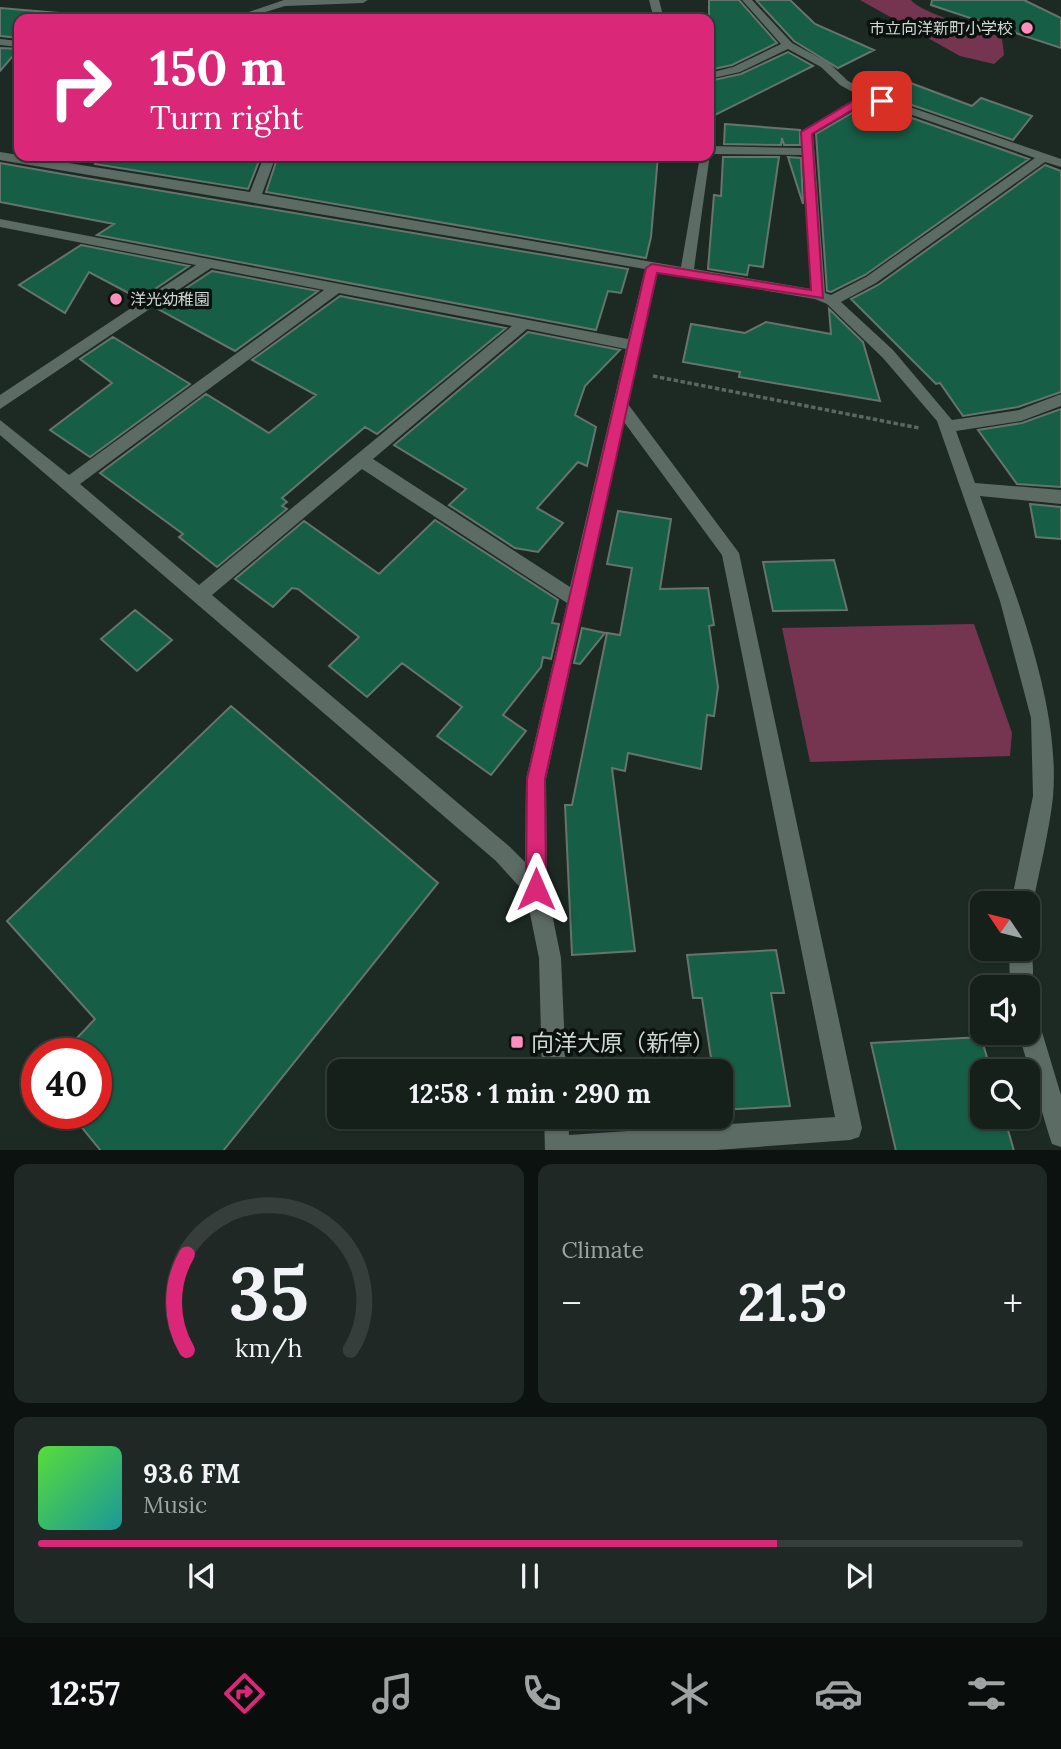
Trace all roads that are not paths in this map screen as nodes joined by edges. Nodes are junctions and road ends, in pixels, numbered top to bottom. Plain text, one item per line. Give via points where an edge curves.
1 (363, 0) edge
2 (747, 0) edge
3 (258, 14) edge
4 (788, 45) junction
5 (714, 75) edge
6 (869, 96) junction
7 (714, 150) edge
8 (808, 152) junction
9 (1045, 156) junction
10 (41, 161) edge
11 (269, 161) edge
12 (705, 161) edge
13 (1061, 163) edge
14 (255, 197) junction
15 (0, 223) edge
16 (209, 263) junction
17 (652, 268) junction
18 (686, 274) junction
19 (336, 288) junction
20 (818, 295) junction
21 (832, 301) junction
22 (524, 324) junction
23 (634, 345) junction
24 (1061, 400) edge
25 (0, 403) edge
26 (620, 405) junction
27 (0, 426) edge
28 (947, 426) junction
29 (361, 460) junction
30 (68, 484) junction
31 (971, 489) junction
32 (1061, 497) edge
33 (199, 595) junction
34 (576, 600) junction
35 (536, 889) junction
36 (1024, 891) edge
37 (1034, 1045) edge
38 (554, 1059) edge
39 (556, 1129) edge
40 (1061, 1135) edge
41 (557, 1149) edge

1 - 3 street
2 - 4 street
4 - 5 street via 736,70
4 - 6 street
6 - 8 street via 807,132
6 - 9 street
7 - 8 street
8 - 20 street
9 - 13 street
9 - 21 street via 871,280
10 - 14 street
11 - 14 street
12 - 18 street
14 - 17 street
15 - 16 street
16 - 19 street
16 - 25 street
17 - 18 street
17 - 23 street
18 - 20 street
19 - 22 street
19 - 30 street
20 - 21 street
21 - 28 street via 888,354
22 - 23 street
22 - 29 street
23 - 26 street
24 - 28 street via 1021,415
26 - 34 street
26 - 41 street via 730,553 850,1128
27 - 30 street
28 - 31 street
29 - 33 street
29 - 34 street
30 - 33 street
31 - 32 street
31 - 36 street via 1009,601 1041,718 1043,796
33 - 35 street via 503,854
34 - 35 street via 536,779
35 - 38 street via 550,958
37 - 40 street
39 - 41 street

